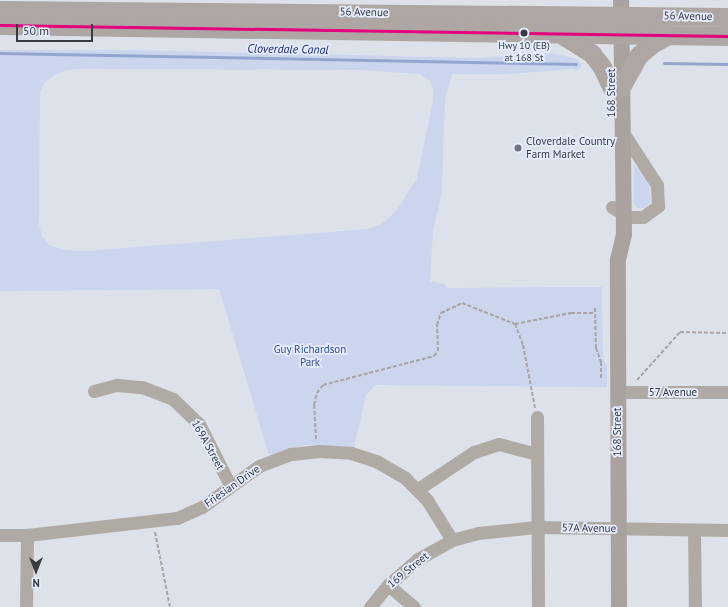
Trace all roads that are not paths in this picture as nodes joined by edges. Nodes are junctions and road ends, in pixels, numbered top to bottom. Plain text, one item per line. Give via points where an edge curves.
1 (616, 8) edge
2 (0, 10) edge
3 (728, 17) edge
4 (0, 25) edge
5 (558, 32) junction
6 (616, 34) junction
7 (668, 35) junction
8 (728, 36) edge
9 (616, 87) junction
10 (621, 130) junction
11 (618, 210) junction
12 (94, 391) dead end
13 (618, 392) junction
14 (728, 392) edge
15 (536, 417) road end
16 (536, 454) junction
17 (230, 485) junction
18 (418, 489) junction
19 (536, 527) junction
20 (617, 528) junction
21 (694, 530) junction
22 (728, 530) edge
23 (0, 535) edge
24 (26, 535) junction
25 (452, 540) junction
26 (388, 585) junction
27 (26, 607) edge
28 (370, 607) edge
29 (414, 607) edge
30 (538, 607) edge
31 (619, 607) edge
32 (695, 607) edge

1 - 2 highway, 56 Avenue
1 - 3 highway, 56 Avenue
1 - 6 main road, 168 Street
4 - 5 highway, 56 Avenue
5 - 6 highway, 56 Avenue
5 - 9 highway via 592,54
6 - 7 highway, 56 Avenue
6 - 9 main road, 168 Street
7 - 8 highway, 56 Avenue
7 - 9 highway via 639,55
9 - 10 main road, 168 Street
9 - 11 main road, 168 Street
10 - 11 main road, 168 Street
10 - 11 street via 657,185 659,196 658,206 647,215 629,217
11 - 13 main road, 168 Street via 624,234 619,257
12 - 17 street, 169A Street via 117,385 142,387 174,399 199,424
13 - 14 street, 57 Avenue
13 - 20 main road, 168 Street
15 - 16 street
16 - 18 street via 499,444 474,452
16 - 19 street
17 - 18 street, Friesian Drive via 259,466 290,454 333,451 351,453 376,461 401,475
17 - 24 street, Friesian Drive via 202,507 177,518
18 - 25 street, Friesian Drive
19 - 20 street, 57A Avenue
19 - 25 street, 57A Avenue via 492,531
19 - 30 street
20 - 21 street, 57A Avenue
20 - 31 main road, 168 Street
21 - 22 street, 57A Avenue
21 - 32 street
23 - 24 street, Friesian Drive
24 - 27 street
25 - 26 street, 169 Street via 418,559
26 - 28 street, 169 Street
26 - 29 street

